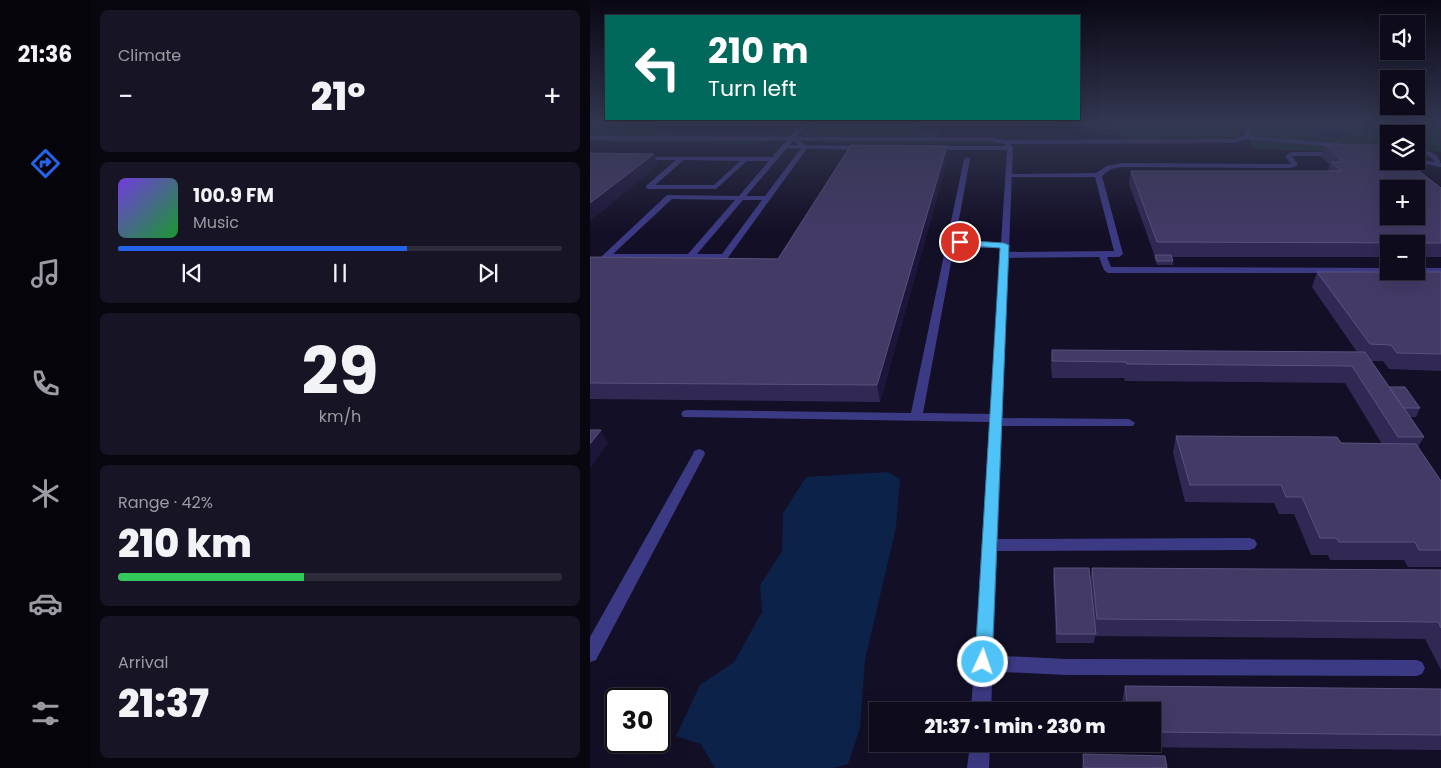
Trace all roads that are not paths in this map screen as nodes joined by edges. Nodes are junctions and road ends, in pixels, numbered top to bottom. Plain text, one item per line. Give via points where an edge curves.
1 (967, 159) dead end
2 (681, 160) edge
3 (744, 160) edge
4 (771, 160) edge
5 (795, 160) edge
6 (1008, 160) edge
7 (1291, 160) edge
8 (1425, 162) edge
9 (1441, 165) edge
10 (1009, 175) junction
11 (1098, 175) junction
12 (739, 198) junction
13 (766, 198) junction
14 (952, 244) junction
15 (999, 249) junction
16 (1102, 254) junction
17 (690, 257) junction
18 (1380, 271) edge
19 (1425, 271) edge
20 (1441, 271) edge
21 (687, 414) dead end
22 (916, 417) junction
23 (995, 420) junction
24 (1129, 423) dead end
25 (699, 454) dead end
26 (1250, 544) dead end
27 (989, 545) junction
28 (590, 654) edge
29 (983, 662) junction
30 (1416, 668) dead end
31 (981, 702) edge
32 (979, 752) edge
33 (978, 768) edge

1 - 14 lane
2 - 3 lane via 648,187 716,187
4 - 12 lane
5 - 13 lane
6 - 10 street
7 - 11 lane via 1295,164 1291,166 1122,165 1110,167
8 - 9 lane
10 - 11 lane
10 - 15 street
11 - 16 lane via 1119,254
12 - 13 lane
12 - 17 lane
12 - 17 lane via 670,197 605,257
13 - 17 lane via 724,257
14 - 15 lane via 985,242
14 - 22 lane
15 - 16 lane
15 - 23 street
16 - 18 lane via 1108,270
19 - 20 lane
21 - 22 lane
22 - 23 lane
23 - 24 lane
23 - 27 street
25 - 28 lane
26 - 27 lane
27 - 29 street
29 - 30 lane via 1066,667
29 - 31 street
32 - 33 street

